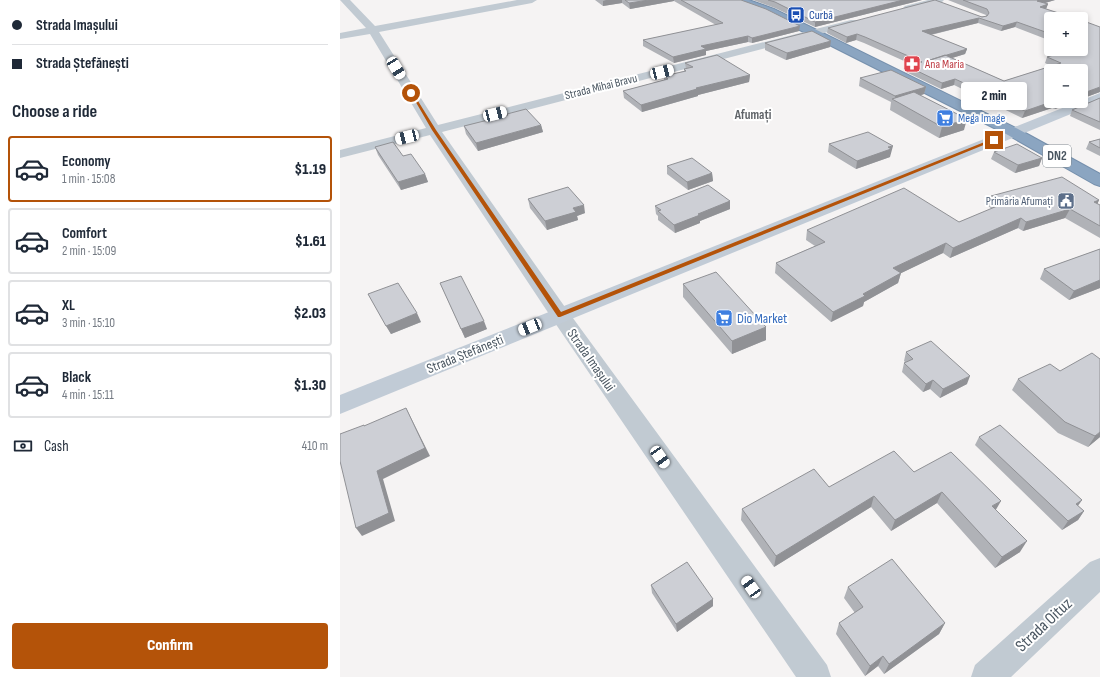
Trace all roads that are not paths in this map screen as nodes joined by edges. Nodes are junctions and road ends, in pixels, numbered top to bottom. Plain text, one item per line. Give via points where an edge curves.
1 (345, 0) edge
2 (532, 0) edge
3 (740, 0) edge
4 (755, 0) edge
5 (940, 2) edge
6 (770, 11) junction
7 (897, 11) edge
8 (867, 19) edge
9 (373, 30) junction
10 (815, 33) junction
11 (340, 36) edge
12 (1100, 97) edge
13 (434, 130) junction
14 (1013, 132) junction
15 (340, 154) edge
16 (1100, 181) edge
17 (560, 315) junction
18 (340, 405) edge
19 (1100, 572) edge
20 (815, 677) edge
21 (988, 677) edge

1 - 9 street, Strada Imașului
2 - 9 street
3 - 6 highway, DN2
4 - 6 highway, DN2
5 - 7 street
6 - 10 highway, DN2
8 - 10 street, Strada Mihai Bravu
9 - 11 street
9 - 13 street, Strada Imașului
10 - 13 street, Strada Mihai Bravu
10 - 14 highway, DN2
12 - 14 main road, Strada Ștefănești
13 - 15 street, Strada Mihai Bravu
13 - 17 street, Strada Imașului
14 - 16 highway, DN2
14 - 17 main road, Strada Ștefănești
17 - 18 main road, Strada Ștefănești
17 - 20 street, Strada Imașului
19 - 21 street, Strada Oituz

